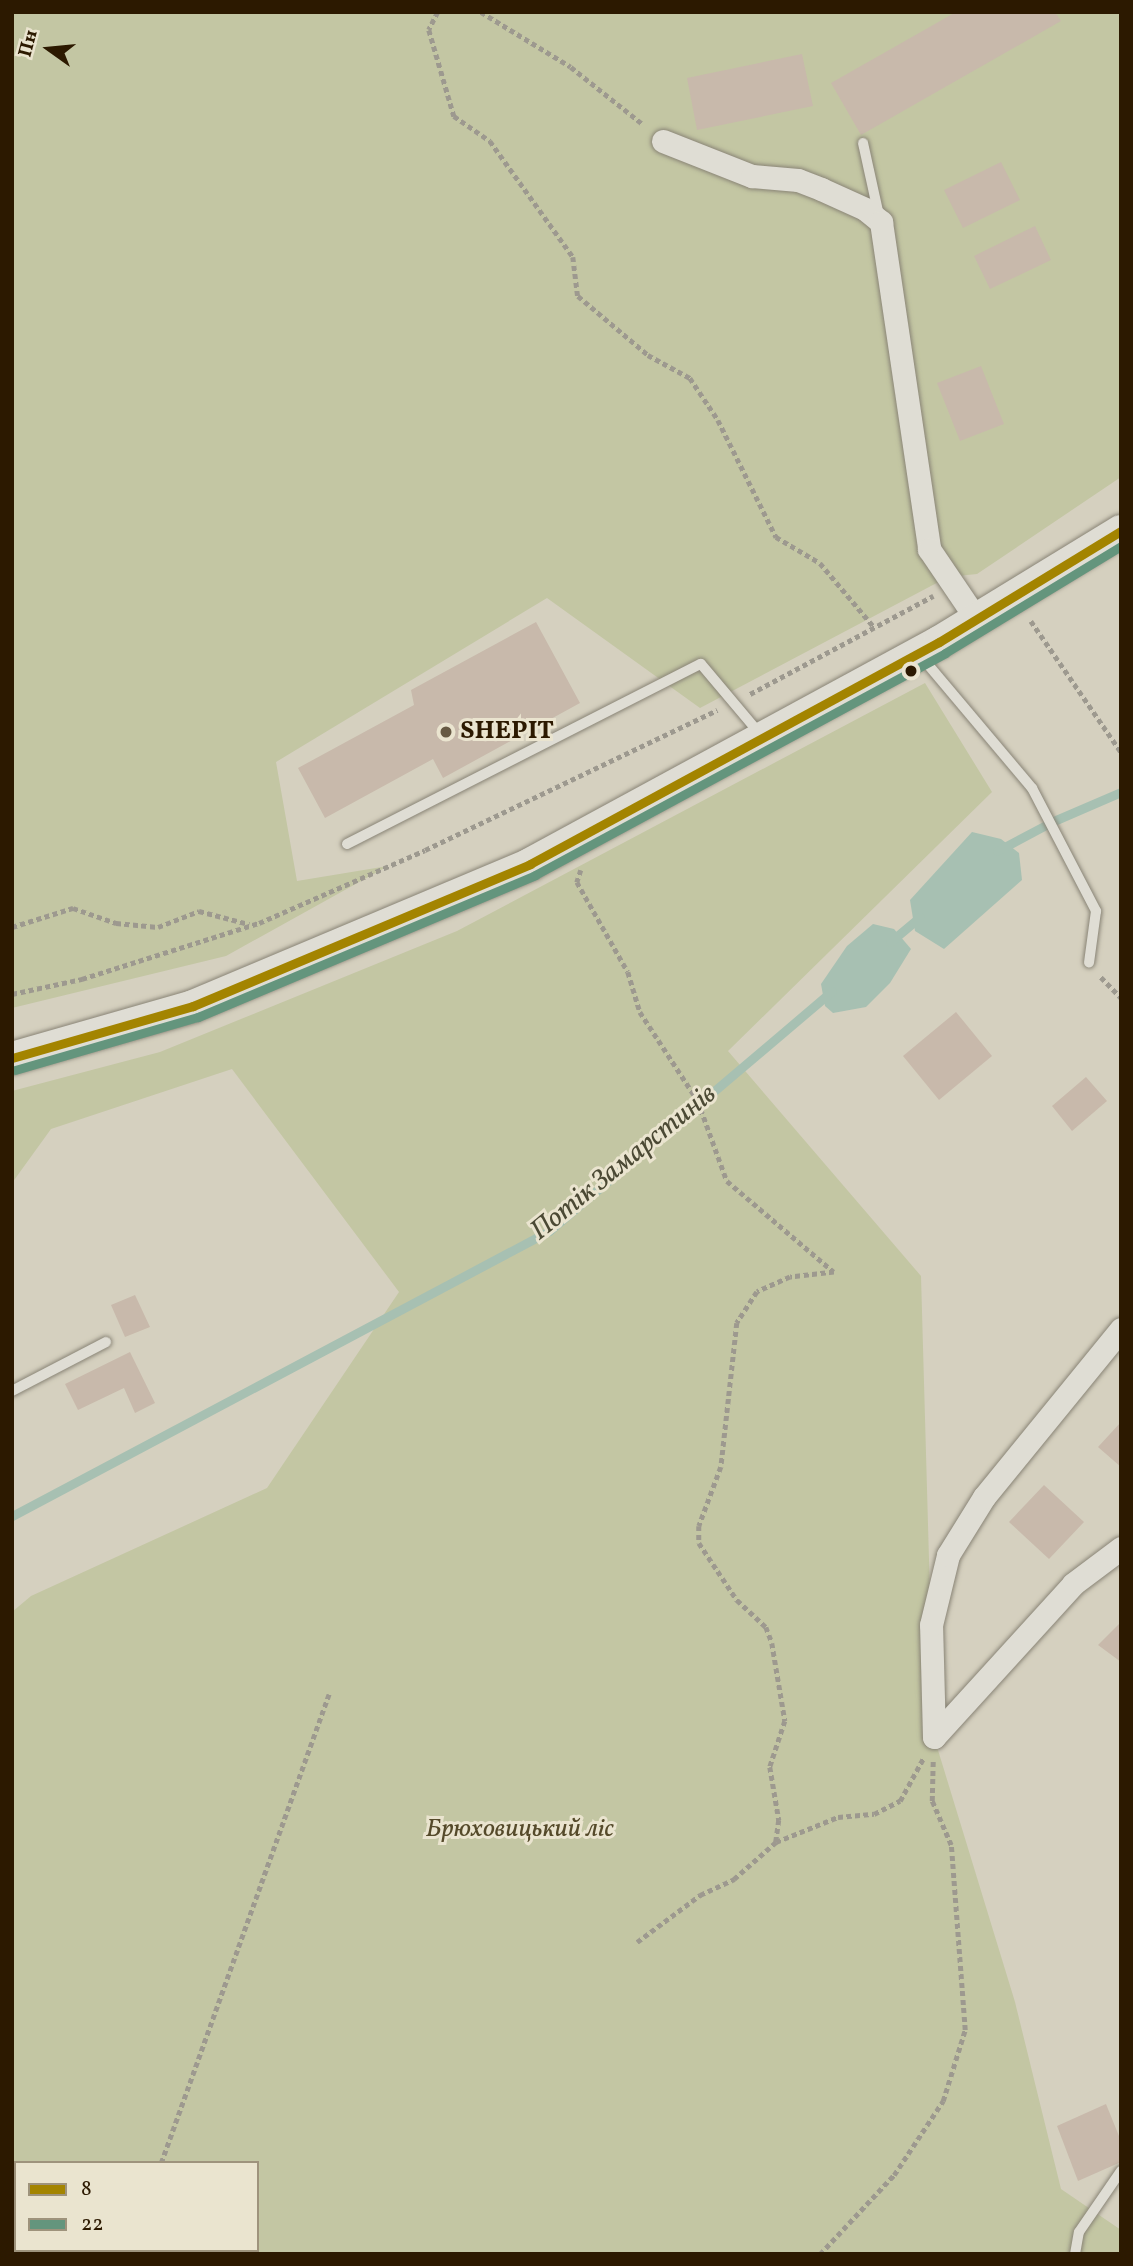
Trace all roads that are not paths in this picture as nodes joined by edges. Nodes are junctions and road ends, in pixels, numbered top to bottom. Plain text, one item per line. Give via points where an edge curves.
1 (663, 141) road end
2 (863, 143) dead end
3 (881, 222) junction
4 (1121, 531) edge
5 (977, 621) junction
6 (919, 653) junction
7 (764, 739) junction
8 (347, 844) dead end
9 (1089, 963) road end
10 (12, 1058) edge
11 (1121, 1329) edge
12 (106, 1342) dead end
13 (12, 1391) edge
14 (1121, 1548) edge
15 (1121, 2171) edge
16 (1075, 2254) edge

1 - 3 street via 752,176 798,180 865,209
2 - 3 lane
3 - 5 street via 929,549
4 - 5 main road
5 - 6 main road
6 - 7 main road
6 - 9 lane via 1032,788 1096,911
7 - 8 lane via 701,664
7 - 10 main road via 530,864 193,1006
11 - 14 street via 984,1497 948,1555 931,1625 934,1737 1073,1584
12 - 13 lane
15 - 16 lane via 1079,2232

